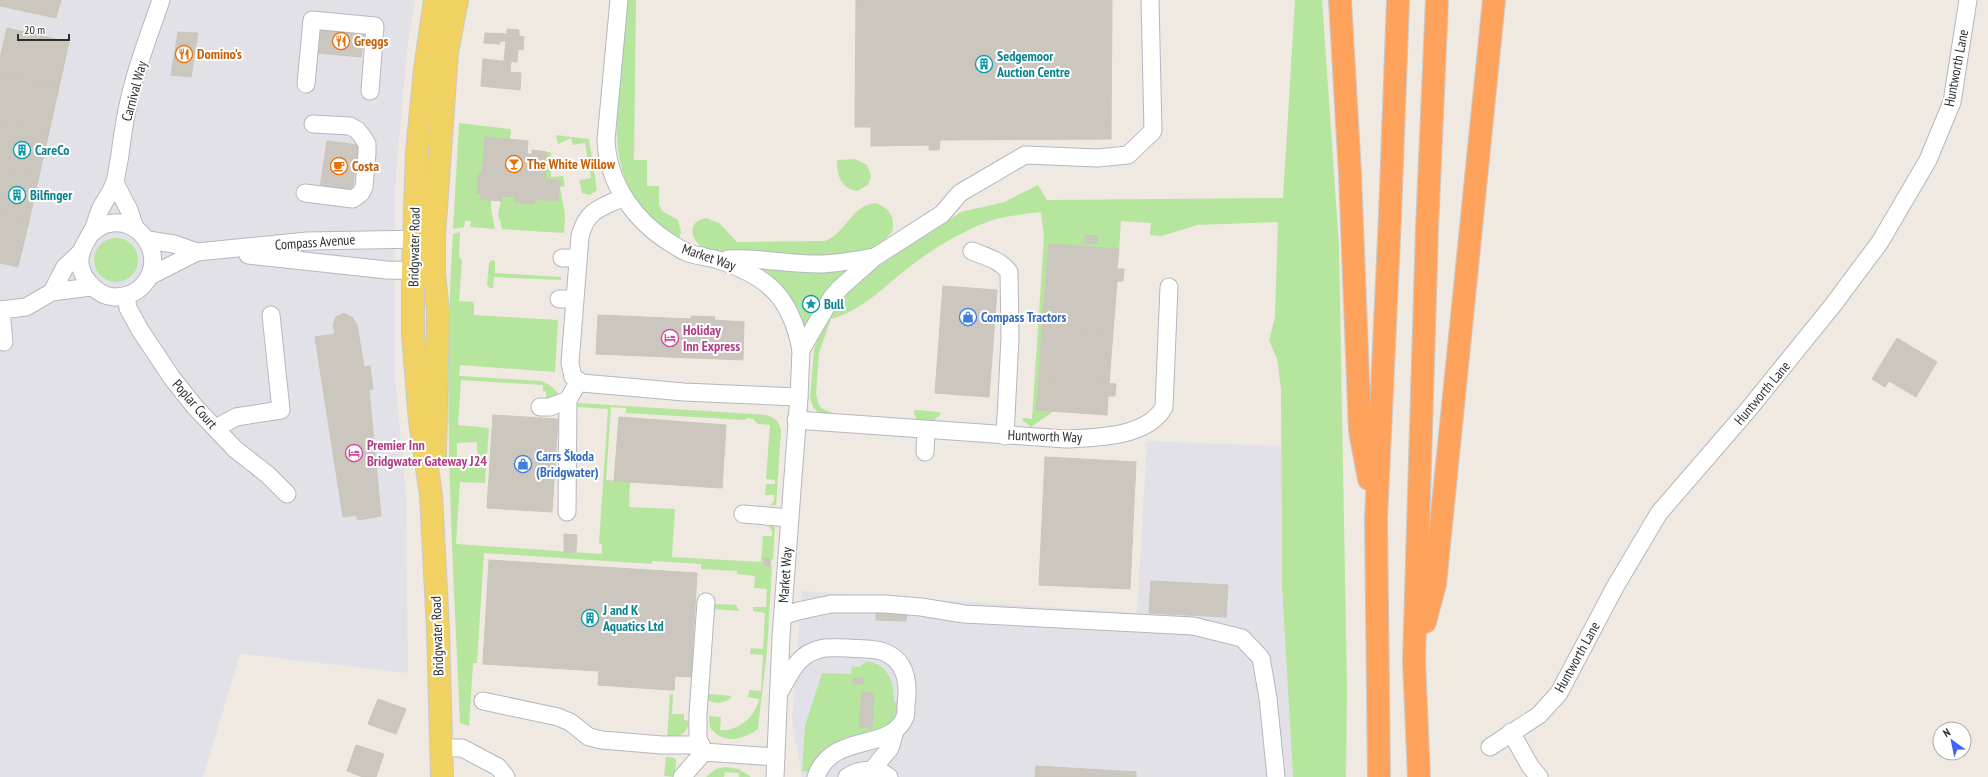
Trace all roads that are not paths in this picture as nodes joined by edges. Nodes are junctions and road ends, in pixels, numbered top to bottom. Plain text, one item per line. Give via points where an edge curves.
1 (161, 0) edge
2 (435, 0) edge
3 (456, 0) edge
4 (618, 0) edge
5 (1150, 0) edge
6 (1340, 0) edge
7 (1398, 0) edge
8 (1436, 0) edge
9 (1494, 0) edge
10 (1968, 0) edge
11 (306, 84) dead end
12 (370, 91) dead end
13 (313, 124) dead end
14 (115, 183) junction
15 (305, 193) dead end
16 (624, 197) junction
17 (135, 228) junction
18 (91, 233) junction
19 (424, 239) junction
20 (148, 240) junction
21 (218, 251) junction
22 (972, 251) dead end
23 (197, 252) junction
24 (80, 253) junction
25 (875, 256) junction
26 (717, 260) junction
27 (413, 270) junction
28 (434, 272) junction
29 (150, 276) junction
30 (91, 287) junction
31 (1169, 287) dead end
32 (52, 292) junction
33 (126, 296) junction
34 (1, 310) edge
35 (271, 315) dead end
36 (4, 342) dead end
37 (801, 350) junction
38 (579, 381) junction
39 (799, 397) junction
40 (568, 400) junction
41 (540, 407) dead end
42 (796, 420) junction
43 (216, 428) junction
44 (926, 430) junction
45 (1005, 436) junction
46 (925, 452) dead end
47 (287, 494) dead end
48 (431, 495) junction
49 (567, 512) dead end
50 (743, 514) dead end
51 (789, 518) junction
52 (1376, 520) junction
53 (706, 602) dead end
54 (783, 616) junction
55 (1414, 661) junction
56 (779, 693) junction
57 (483, 701) dead end
58 (895, 731) junction
59 (1511, 732) junction
60 (1490, 747) dead end
61 (441, 748) junction
62 (703, 749) junction
63 (776, 757) junction
64 (872, 770) junction
65 (442, 777) edge
66 (506, 777) edge
67 (682, 777) edge
68 (775, 777) edge
69 (816, 777) edge
70 (846, 777) edge
71 (889, 777) edge
72 (1276, 777) edge
73 (1379, 777) edge
74 (1419, 777) edge
75 (1539, 777) edge

1 - 14 street, Carnival Way via 129,100
2 - 19 main road, Bridgwater Road via 417,152
3 - 19 main road, Bridgwater Road via 447,52
4 - 16 street, Market Way via 606,140 612,172
5 - 25 street, Market Way via 1153,131 1128,155 1097,158 1025,155 960,193 942,214
6 - 52 highway via 1360,431
7 - 52 highway
8 - 55 highway
9 - 55 highway via 1434,584
10 - 59 street, Huntworth Lane via 1952,102 1928,160 1880,242 1748,410 1659,513 1630,560 1559,693 1539,715
11 - 12 street via 312,20 375,26
13 - 15 street via 350,126 357,130 367,144 364,180 361,193 352,198
14 - 17 street
14 - 18 street, Carnival Way
16 - 26 street, Market Way via 635,214 657,235 687,253
16 - 38 street via 592,212 583,224 570,258 567,299 570,363 573,377
17 - 18 street via 124,224 107,224
17 - 20 street
18 - 24 street
19 - 21 street, Compass Avenue via 307,241
19 - 27 main road, Bridgwater Road
19 - 28 main road, Bridgwater Road
20 - 23 street, Compass Avenue via 174,244
20 - 29 street via 153,260
21 - 23 street, Compass Avenue
21 - 27 street, Compass Avenue via 388,270
22 - 45 street via 1004,265 1009,272 1010,338
23 - 29 street, Compass Avenue
24 - 30 street via 80,266
24 - 32 street via 65,268
25 - 26 street via 821,264 755,259
25 - 37 street, Market Way via 832,297
26 - 37 street, Market Way via 744,269 774,289 794,321
27 - 28 street, Compass Avenue
27 - 48 main road, Bridgwater Road via 413,335 420,421
28 - 48 main road, Bridgwater Road via 438,312 436,443
29 - 33 street via 144,285
30 - 32 street
30 - 33 street via 102,294
31 - 45 street, Huntworth Way via 1164,407 1159,416 1138,428 1095,438
32 - 34 street via 26,307
33 - 43 street, Poplar Court via 128,308 135,321 172,378
34 - 36 street
35 - 43 street via 281,410 236,417
37 - 39 street, Market Way
38 - 39 street via 684,392
38 - 40 street
39 - 42 street, Market Way
40 - 41 street via 550,407
40 - 49 street
42 - 44 street, Huntworth Way
42 - 51 street, Market Way
43 - 47 street, Poplar Court via 235,449 268,474
44 - 45 street, Huntworth Way
44 - 46 street
48 - 61 main road, Bridgwater Road
50 - 51 street
51 - 54 street, Market Way
52 - 73 highway
53 - 62 street via 698,714 698,738
54 - 56 street, Market Way
54 - 72 street via 831,604 885,604 964,614 1193,626 1242,638 1260,658 1268,698
55 - 74 highway
56 - 58 street via 798,663 810,652 825,647 882,651 893,656 906,673 908,692 905,717
56 - 63 street, Market Way
57 - 62 street via 558,717 570,722 589,737 602,740
58 - 64 street via 890,748
58 - 69 street via 875,741 856,743 838,750 819,769
59 - 60 street, Huntworth Lane
59 - 75 street
61 - 65 main road, Bridgwater Road
61 - 66 street via 462,748 498,767
62 - 63 street
62 - 67 street
63 - 68 street, Market Way
64 - 70 street via 854,772
64 - 71 street

